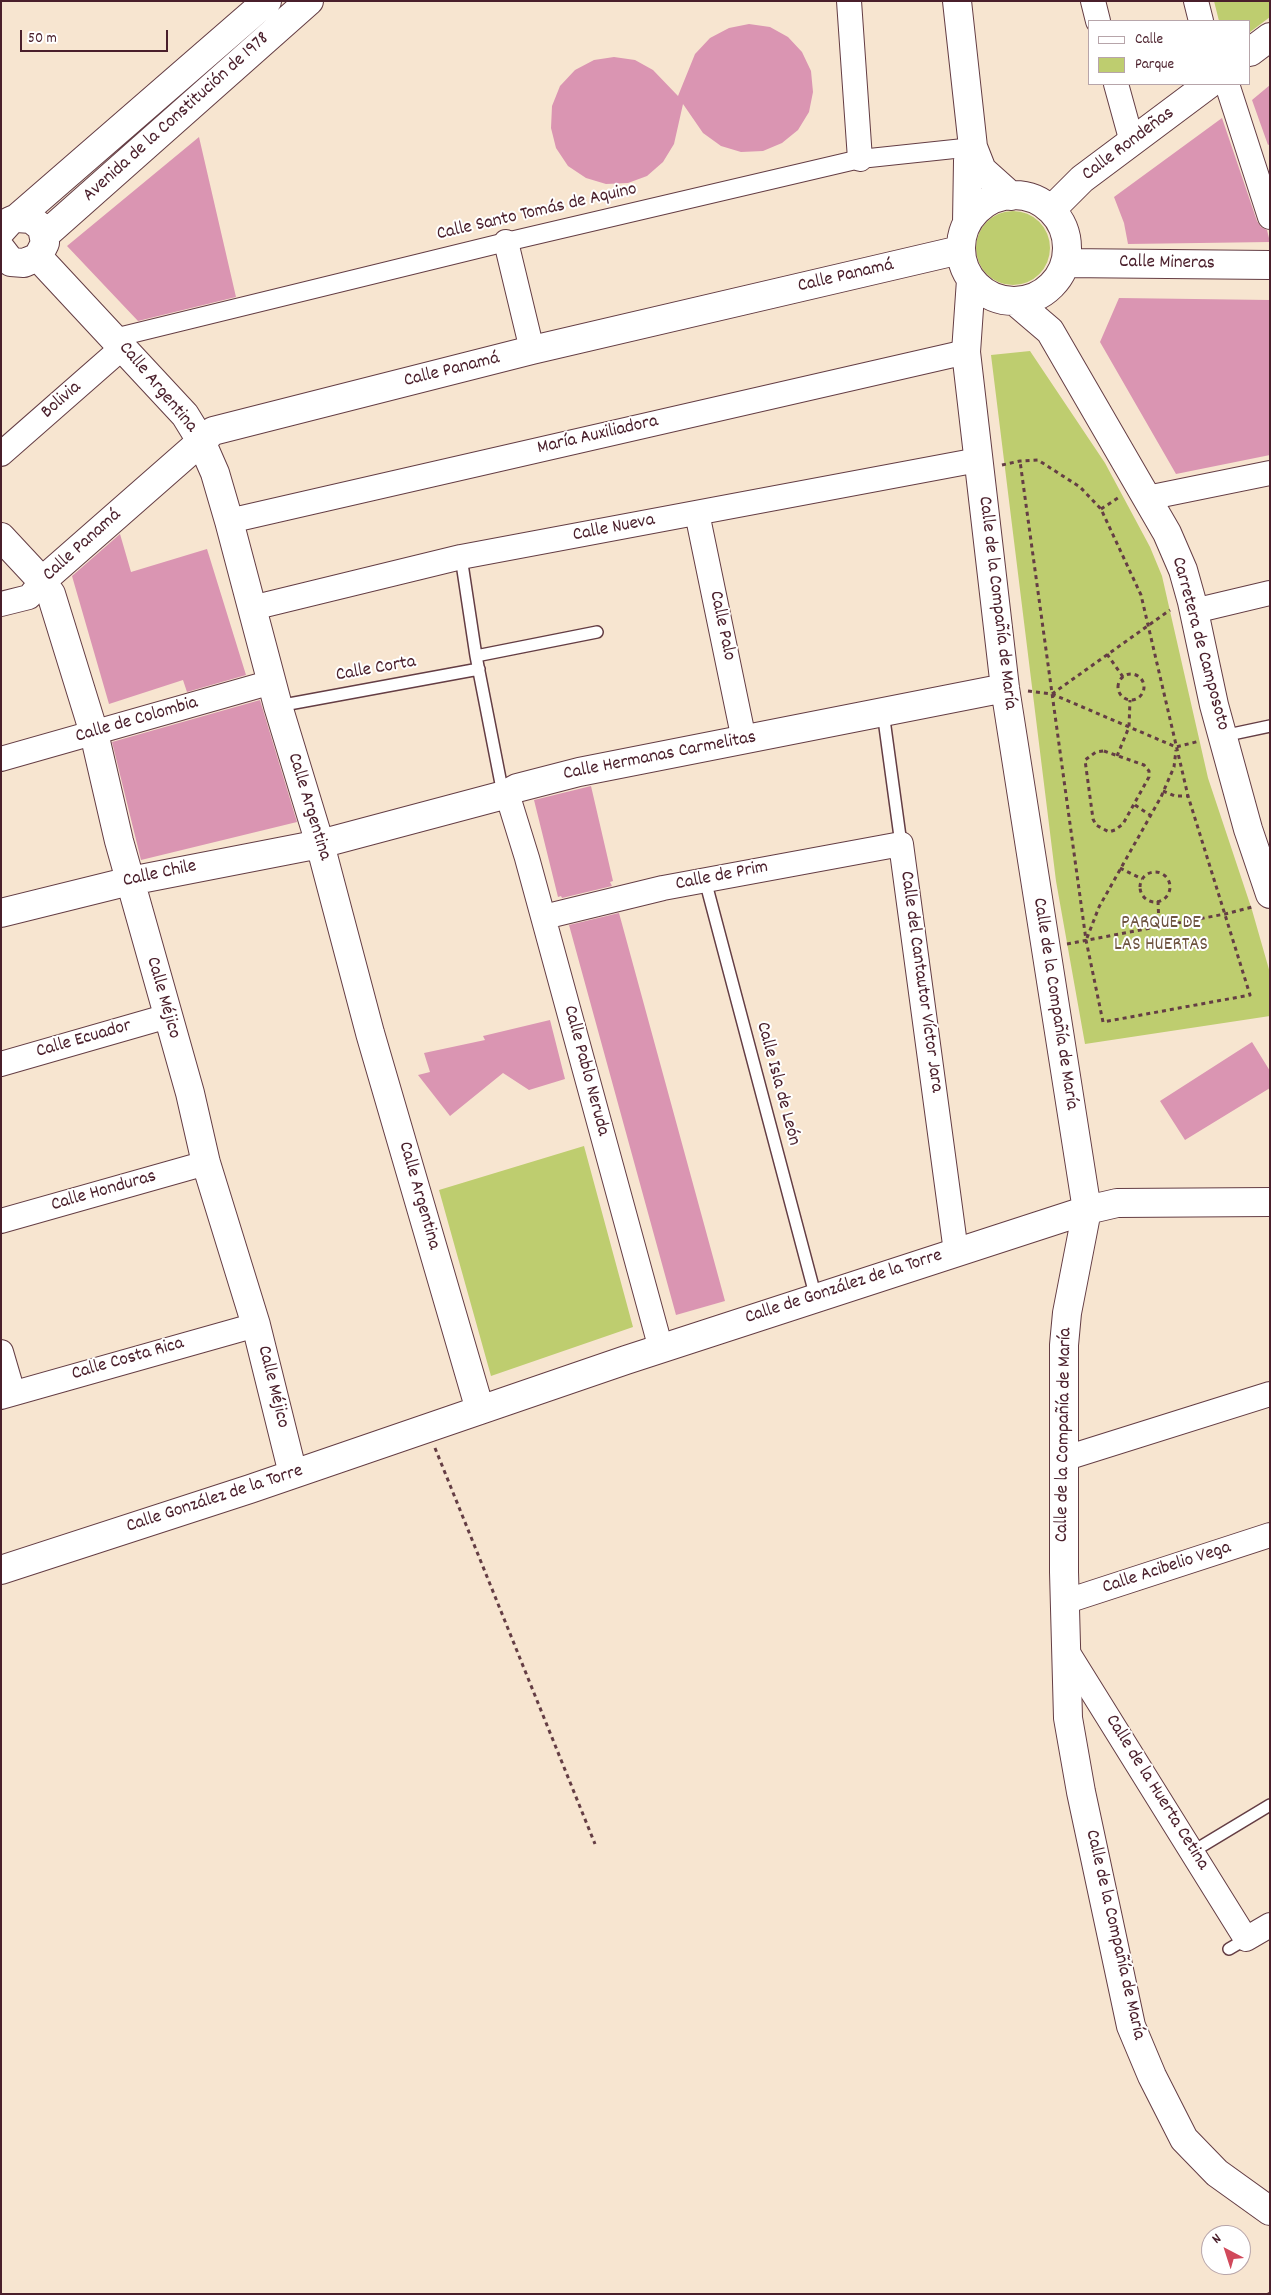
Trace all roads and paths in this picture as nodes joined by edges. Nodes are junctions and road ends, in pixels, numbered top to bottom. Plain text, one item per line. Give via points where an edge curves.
1 (267, 1) edge
2 (309, 1) edge
3 (849, 1) edge
4 (957, 1) edge
5 (1093, 1) edge
6 (1196, 1) edge
7 (1098, 20) edge
8 (1201, 20) edge
9 (1270, 37) edge
10 (1251, 51) edge
11 (1116, 85) edge
12 (1209, 85) edge
13 (1227, 85) edge
14 (1132, 142) junction
15 (973, 147) junction
16 (860, 158) junction
17 (1011, 196) junction
18 (1051, 210) junction
19 (1270, 217) edge
20 (967, 223) junction
21 (9, 225) edge
22 (506, 242) junction
23 (42, 246) junction
24 (960, 250) junction
25 (5, 260) edge
26 (1065, 264) junction
27 (1270, 266) edge
28 (971, 280) junction
29 (1047, 290) junction
30 (1016, 302) junction
31 (1050, 331) junction
32 (119, 343) junction
33 (532, 350) junction
34 (966, 352) junction
35 (201, 441) junction
36 (1, 454) edge
37 (1020, 461) junction
38 (979, 466) junction
39 (1270, 473) edge
40 (1147, 498) junction
41 (698, 513) junction
42 (230, 521) junction
43 (1, 537) edge
44 (462, 557) junction
45 (42, 581) junction
46 (1270, 593) edge
47 (1, 604) edge
48 (1193, 607) junction
49 (252, 608) junction
50 (1148, 625) junction
51 (597, 632) dead end
52 (1107, 654) junction
53 (476, 656) junction
54 (479, 669) junction
55 (1123, 677) junction
56 (1006, 688) junction
57 (275, 694) junction
58 (1052, 694) junction
59 (1130, 700) junction
60 (883, 712) junction
61 (1270, 726) edge
62 (1129, 727) junction
63 (94, 734) junction
64 (1223, 736) junction
65 (744, 740) junction
66 (1176, 747) junction
67 (1117, 756) junction
68 (1, 759) edge
69 (1163, 791) junction
70 (504, 795) junction
71 (1188, 796) junction
72 (1135, 804) junction
73 (1150, 815) junction
74 (320, 844) junction
75 (902, 844) junction
76 (1120, 868) junction
77 (1142, 879) junction
78 (704, 880) junction
79 (130, 881) junction
80 (1265, 899) edge
81 (1158, 901) junction
82 (1, 913) edge
83 (1224, 914) junction
84 (544, 917) junction
85 (1159, 925) junction
86 (1086, 940) junction
87 (1045, 948) junction
88 (168, 1016) junction
89 (1, 1064) edge
90 (206, 1163) junction
91 (1270, 1202) edge
92 (1087, 1210) junction
93 (1, 1221) edge
94 (956, 1252) junction
95 (816, 1298) junction
96 (256, 1325) junction
97 (661, 1349) junction
98 (1, 1352) edge
99 (1270, 1394) edge
100 (7, 1395) edge
101 (480, 1410) junction
102 (427, 1428) junction
103 (1063, 1459) junction
104 (294, 1474) junction
105 (1270, 1535) edge
106 (1, 1570) edge
107 (1064, 1602) junction
108 (1065, 1648) junction
109 (1105, 1712) junction
110 (1070, 1729) junction
111 (1270, 1805) edge
112 (595, 1844) dead end
113 (1192, 1852) junction
114 (1270, 1925) edge
115 (1270, 2211) edge

1 - 21 street, Avenida de la Constitución de 1978
2 - 23 street, Avenida de la Constitución de 1978
3 - 16 street
4 - 15 street
5 - 7 street
6 - 8 street
9 - 10 street
11 - 14 street
12 - 14 street, Calle Rondeñas
13 - 19 street
14 - 18 street, Calle Rondeñas via 1082,179
15 - 16 street, Calle Santo Tomás de Aquino
15 - 17 street via 982,170
15 - 20 street via 968,161
16 - 22 street, Calle Santo Tomás de Aquino
17 - 18 street via 1037,200
17 - 20 street via 987,203
18 - 26 street via 1066,235
20 - 24 street
21 - 23 street, Calle Argentina via 31,219 38,223
22 - 32 street, Calle Santo Tomás de Aquino
22 - 33 street
23 - 25 street via 24,263
23 - 32 street, Calle Argentina
24 - 28 street
24 - 33 street, Calle Panamá
26 - 27 street, Calle Mineras
26 - 29 street
28 - 30 street via 998,299
28 - 34 street, Calle de la Compañía de María
29 - 30 street
29 - 31 street, Carretera de Camposoto via 1046,317
30 - 31 street, Carretera de Camposoto
31 - 40 street, Carretera de Camposoto
32 - 35 street, Calle Argentina via 185,415
32 - 36 street, Bolivia
33 - 35 street, Calle Panamá via 213,431
34 - 38 street, Calle de la Compañía de María
34 - 42 street, María Auxiliadora
35 - 42 street, Calle Argentina
35 - 45 street, Calle Panamá
37 - 38 path
37 - 50 path via 1038,460 1056,470 1080,487 1101,509 1141,595
37 - 58 path
38 - 41 street, Calle Nueva
38 - 56 street, Calle de la Compañía de María
39 - 40 street
40 - 48 street, Carretera de Camposoto via 1183,570
41 - 44 street, Calle Nueva
41 - 65 street, Calle Palo
42 - 49 street, Calle Argentina
43 - 45 street, Calle Méjico
44 - 49 street, Calle Nueva
44 - 53 lane
45 - 47 street, Calle Panamá via 29,597
45 - 63 street, Calle Méjico via 51,594
46 - 48 street
48 - 50 path via 1175,607
48 - 64 street, Carretera de Camposoto
49 - 57 street, Calle Argentina
50 - 52 path
50 - 66 path
51 - 53 lane
52 - 55 path
52 - 58 path
53 - 54 lane
54 - 57 lane, Calle Corta
54 - 70 lane
55 - 59 path via 1119,684 1120,693
55 - 59 path via 1135,674 1144,683 1141,695
56 - 58 path
56 - 60 street, Calle Hermanas Carmelitas
56 - 87 street, Calle de la Compañía de María
57 - 63 street, Calle de Colombia
57 - 74 street, Calle Argentina
58 - 62 path
58 - 86 path
59 - 62 path
60 - 65 street, Calle Hermanas Carmelitas
60 - 75 lane, Calle del Cantautor Víctor Jara
61 - 64 lane
62 - 66 path
62 - 67 path
63 - 68 street, Calle de Colombia
63 - 79 street, Calle Méjico
64 - 80 street, Carretera de Camposoto
65 - 70 street, Calle Hermanas Carmelitas via 579,772 517,788
66 - 69 path via 1174,767
66 - 71 path
67 - 72 path via 1144,765 1149,771
67 - 72 path via 1104,751 1096,752 1085,760 1093,818 1102,830 1109,832 1123,824
69 - 71 path via 1175,796
69 - 73 path
70 - 74 street, Calle Hermanas Carmelitas
70 - 84 street, Calle Pablo Neruda via 510,803
71 - 83 path
72 - 73 path
73 - 76 path
74 - 79 street, Calle Chile
74 - 101 street, Calle Argentina via 370,1033
75 - 78 street, Calle de Prim
75 - 94 street, Calle del Cantautor Víctor Jara
76 - 77 path
76 - 86 path via 1098,908
77 - 81 path via 1141,893 1148,900
77 - 81 path via 1154,872 1167,878 1169,892
78 - 84 street, Calle de Prim
78 - 95 lane, Calle Isla de León
79 - 82 street, Calle Chile
79 - 88 street, Calle Méjico
80 - 83 path
81 - 85 path
83 - 85 path
83 - 86 path via 1250,995 1103,1022
84 - 97 street, Calle Pablo Neruda
85 - 86 path
86 - 87 path
87 - 92 street, Calle de la Compañía de María
88 - 89 street, Calle Ecuador
88 - 90 street, Calle Méjico
90 - 93 street, Calle Honduras
90 - 96 street, Calle Méjico
91 - 92 street, Calle de González de la Torre via 1117,1203
92 - 94 street, Calle de González de la Torre
92 - 103 street, Calle de la Compañía de María via 1064,1329
94 - 95 street, Calle de González de la Torre
95 - 97 street, Calle de González de la Torre
96 - 100 street, Calle Costa Rica
96 - 104 street, Calle Méjico
97 - 101 street, Calle de González de la Torre
98 - 100 street
99 - 103 street
101 - 102 street, Calle de González de la Torre
102 - 104 street, Calle González de la Torre
102 - 112 path
103 - 107 street, Calle de la Compañía de María
104 - 106 street, Calle González de la Torre
105 - 107 street, Calle Acibelio Vega
107 - 108 street, Calle de la Compañía de María
108 - 109 street, Calle de la Huerta Cetina
108 - 110 street, Calle de la Compañía de María
109 - 110 street via 1083,1717
109 - 113 street, Calle de la Huerta Cetina
110 - 115 street, Calle de la Compañía de María via 1131,2026 1184,2139 1217,2173
111 - 113 lane
113 - 114 street, Calle de la Huerta Cetina via 1238,1944

